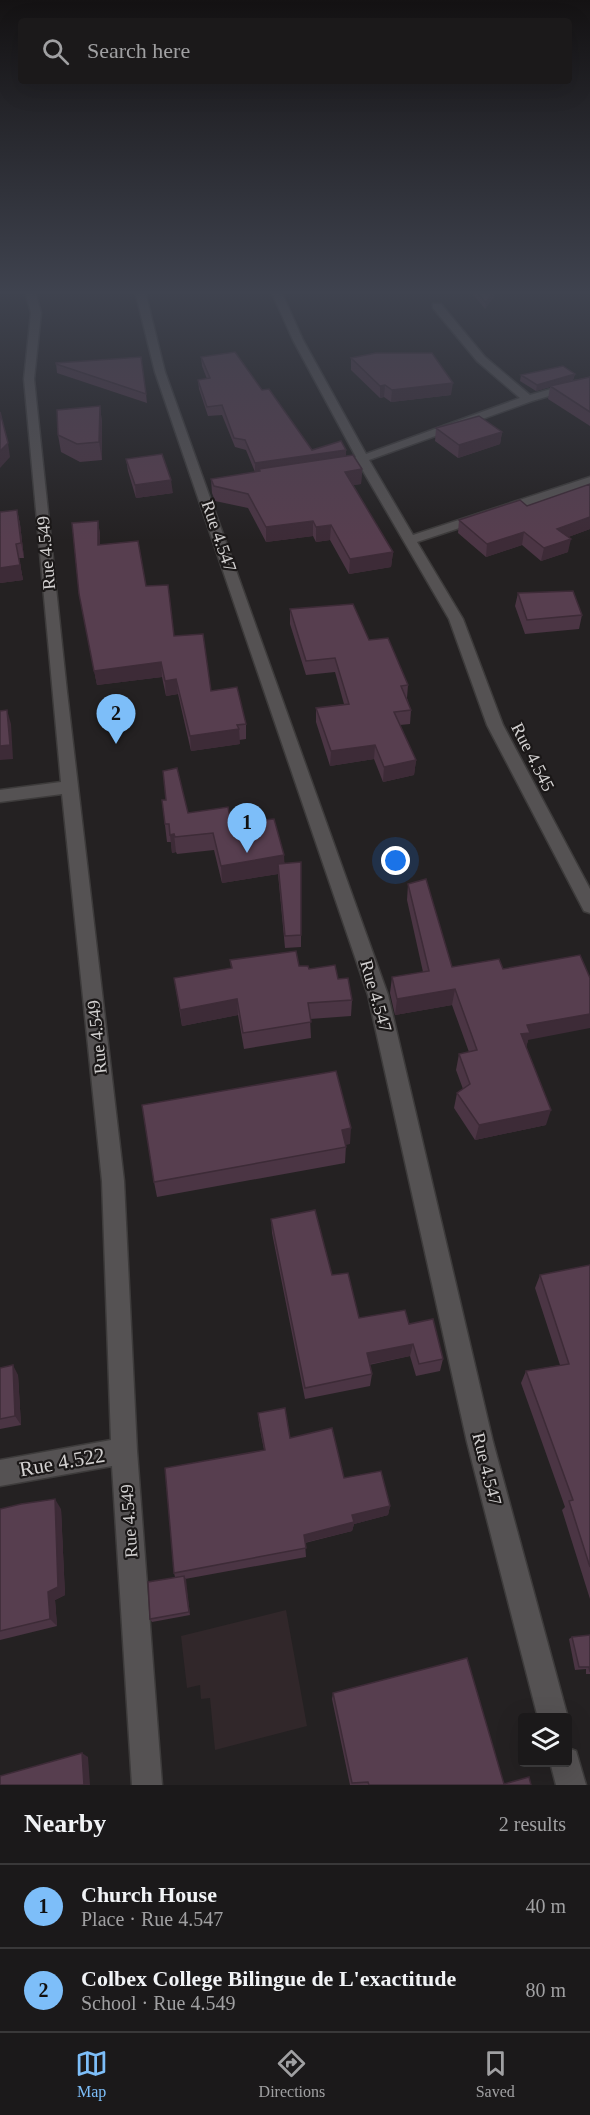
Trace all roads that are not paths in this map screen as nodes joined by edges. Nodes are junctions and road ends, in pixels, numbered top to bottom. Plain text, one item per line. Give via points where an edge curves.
1 (29, 374) edge
2 (161, 374) edge
3 (317, 374) edge
4 (499, 374) edge
5 (590, 381) edge
6 (528, 399) junction
7 (363, 460) junction
8 (338, 466) edge
9 (590, 481) edge
10 (410, 540) junction
11 (69, 786) junction
12 (0, 796) edge
13 (590, 906) edge
14 (124, 1451) junction
15 (0, 1473) edge
16 (552, 1713) edge
17 (566, 1767) edge
18 (147, 1785) edge
19 (571, 1785) edge

1 - 11 street, Rue 4.549
2 - 16 street, Rue 4.547 via 207,485 378,995 480,1442
3 - 7 street, Rue 4.545
4 - 6 street
5 - 6 street
6 - 7 street
7 - 8 street
7 - 10 street, Rue 4.545
9 - 10 street
10 - 13 street, Rue 4.545 via 456,619 495,725
11 - 12 street
11 - 14 street, Rue 4.549 via 113,1181
14 - 15 street, Rue 4.522
14 - 18 street, Rue 4.549
17 - 19 street

